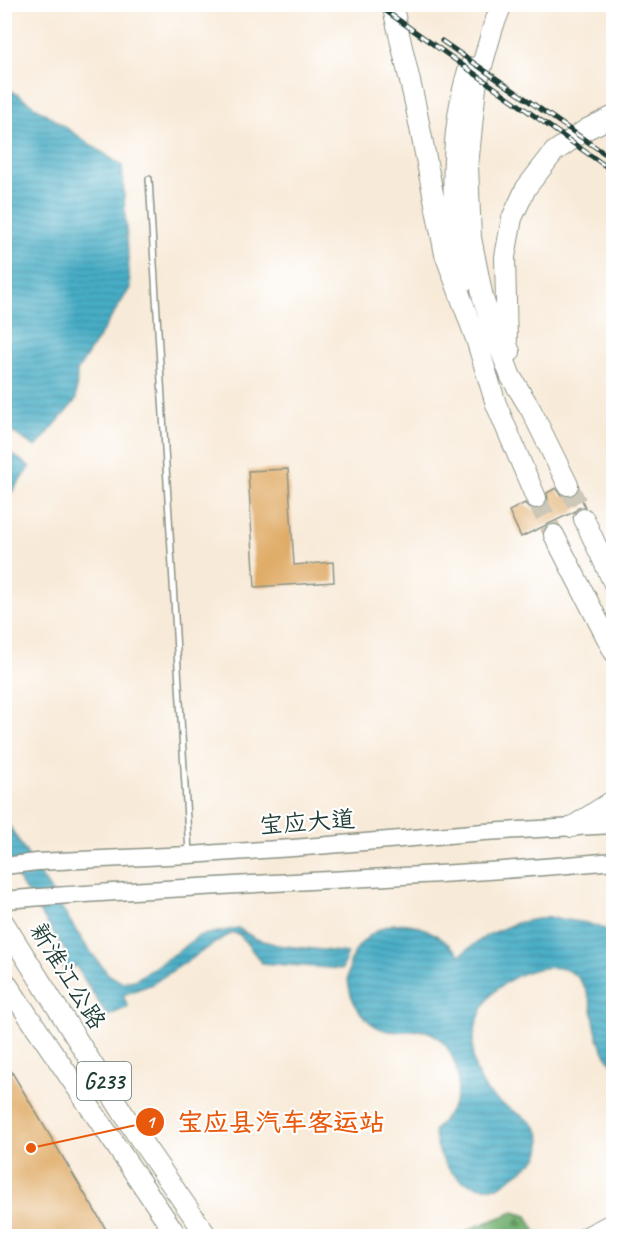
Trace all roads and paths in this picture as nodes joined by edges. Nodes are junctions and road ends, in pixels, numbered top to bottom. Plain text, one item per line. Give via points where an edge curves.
1 (392, 4) edge
2 (490, 4) edge
3 (502, 4) edge
4 (470, 86) junction
5 (614, 116) edge
6 (149, 179) dead end
7 (476, 339) junction
8 (531, 410) junction
9 (568, 485) tunnel mouth
10 (536, 498) tunnel mouth
11 (584, 519) tunnel mouth
12 (554, 535) tunnel mouth
13 (614, 584) edge
14 (614, 652) edge
15 (614, 800) edge
16 (614, 825) edge
17 (572, 827) junction
18 (189, 855) junction
19 (614, 861) edge
20 (4, 866) edge
21 (4, 900) edge
22 (4, 923) edge
23 (4, 980) edge
24 (614, 1220) edge
25 (177, 1236) edge
26 (207, 1236) edge
27 (583, 1236) edge

1 - 7 highway via 445,254
2 - 4 highway via 482,22
3 - 4 highway
4 - 7 highway via 457,122 453,168 456,236
4 - 8 highway via 471,238 483,298 500,349
5 - 8 highway via 554,152 526,188 512,218 505,257 507,345
6 - 18 lane
7 - 10 highway via 496,404
8 - 9 highway
11 - 13 highway
12 - 14 highway
15 - 17 highway
16 - 17 main road, 宝应大道
17 - 18 main road, 宝应大道
18 - 20 main road, 宝应大道
19 - 21 main road
22 - 26 highway, 新淮江公路 / G233 via 135,1131
23 - 25 highway, G233
24 - 27 street

